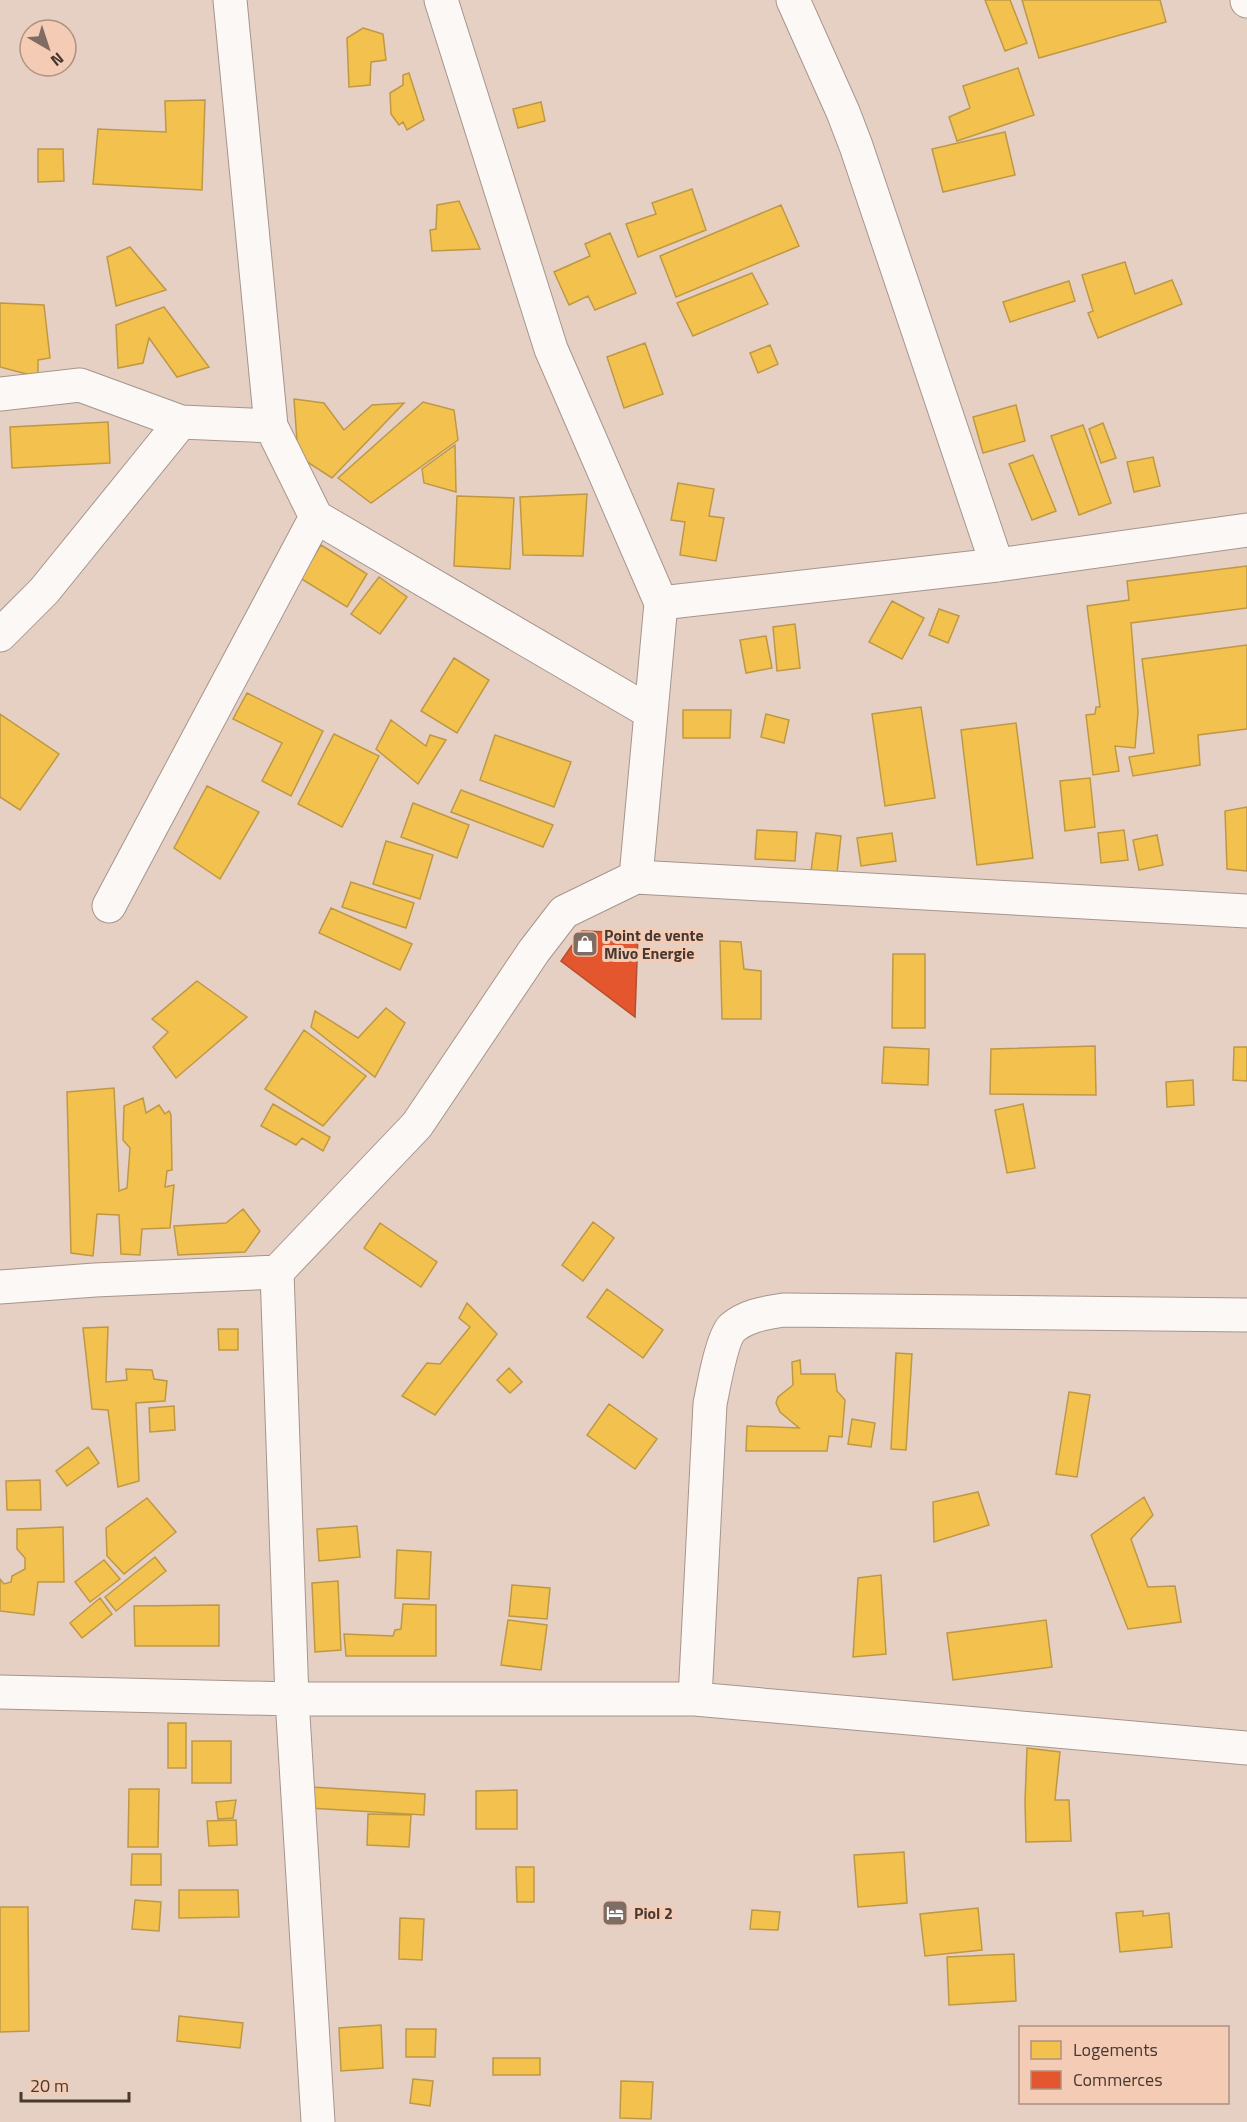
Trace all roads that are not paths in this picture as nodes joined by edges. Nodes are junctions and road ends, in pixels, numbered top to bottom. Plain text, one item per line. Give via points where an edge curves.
1 (231, 0) edge
2 (441, 0) edge
3 (793, 0) edge
4 (0, 393) edge
5 (181, 422) junction
6 (271, 426) junction
7 (316, 517) junction
8 (1247, 530) edge
9 (997, 565) junction
10 (661, 603) junction
11 (0, 635) edge
12 (650, 712) junction
13 (636, 877) junction
14 (109, 906) dead end
15 (1247, 911) edge
16 (277, 1272) junction
17 (0, 1287) edge
18 (1247, 1315) edge
19 (0, 1692) edge
20 (292, 1699) junction
21 (695, 1699) junction
22 (1247, 1748) edge
23 (318, 2122) edge

1 - 6 street
2 - 10 street via 551,349
3 - 9 street via 856,146
4 - 5 street via 80,385
5 - 6 street
5 - 11 street via 44,591
6 - 7 street
7 - 12 street
7 - 14 street
8 - 9 street
9 - 10 street
10 - 12 street
12 - 13 street
13 - 15 street
13 - 16 street via 564,912 417,1125
16 - 17 street
16 - 20 street
18 - 21 street via 784,1310 755,1315 731,1329 710,1404
19 - 20 street
20 - 21 street
20 - 23 street
21 - 22 street

